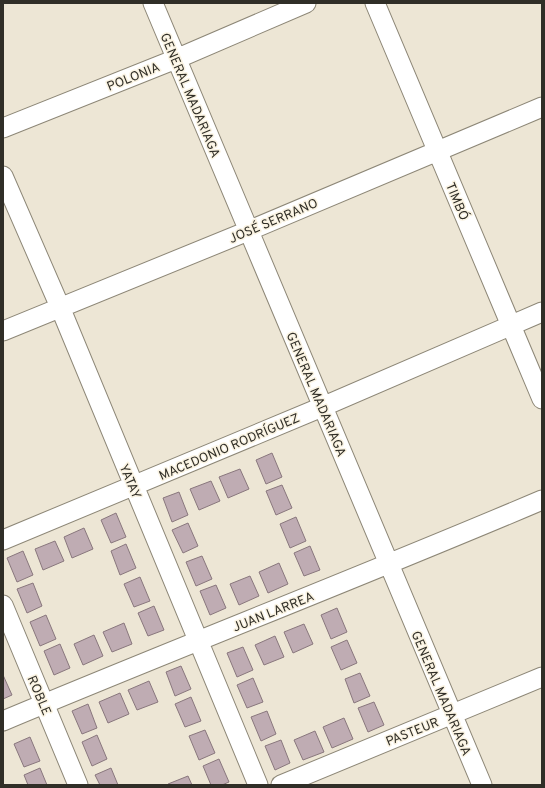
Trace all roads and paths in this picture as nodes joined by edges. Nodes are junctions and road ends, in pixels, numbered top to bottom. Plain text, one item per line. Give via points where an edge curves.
1 (153, 3) edge
2 (306, 3) edge
3 (375, 3) edge
4 (176, 59) junction
5 (542, 107) edge
6 (3, 128) edge
7 (438, 151) junction
8 (3, 176) edge
9 (248, 231) junction
10 (60, 307) junction
11 (542, 312) edge
12 (511, 325) junction
13 (3, 331) edge
14 (542, 399) edge
15 (322, 407) junction
16 (133, 487) junction
17 (542, 500) edge
18 (3, 540) edge
19 (388, 565) junction
20 (3, 605) edge
21 (198, 640) junction
22 (542, 677) edge
23 (44, 704) junction
24 (452, 715) junction
25 (3, 721) edge
26 (78, 785) edge
27 (258, 785) edge
28 (281, 785) edge
29 (482, 785) edge

1 - 4 street, GENERAL MADARIAGA
2 - 4 street, POLONIA
3 - 7 street, TIMBÓ
4 - 6 street, POLONIA
4 - 9 street, GENERAL MADARIAGA
5 - 7 street, JOSÉ SERRANO
7 - 9 street, JOSÉ SERRANO
7 - 12 street, TIMBÓ
8 - 10 street, YATAY
9 - 10 street, JOSÉ SERRANO
9 - 15 street, GENERAL MADARIAGA
10 - 13 street, JOSÉ SERRANO
10 - 16 street, YATAY
11 - 12 street, MACEDONIO RODRÍGUEZ
12 - 14 street, TIMBÓ
12 - 15 street, MACEDONIO RODRÍGUEZ
15 - 16 street, MACEDONIO RODRÍGUEZ
15 - 19 street, GENERAL MADARIAGA
16 - 18 street, MACEDONIO RODRÍGUEZ
16 - 21 street, YATAY
17 - 19 street, JUAN LARREA
19 - 21 street, JUAN LARREA
19 - 24 street, GENERAL MADARIAGA
20 - 23 street, ROBLE
21 - 23 street, JUAN LARREA
21 - 27 street, YATAY
22 - 24 street, PASTEUR
23 - 25 street, JUAN LARREA
23 - 26 street, ROBLE
24 - 28 street, PASTEUR
24 - 29 street, GENERAL MADARIAGA

